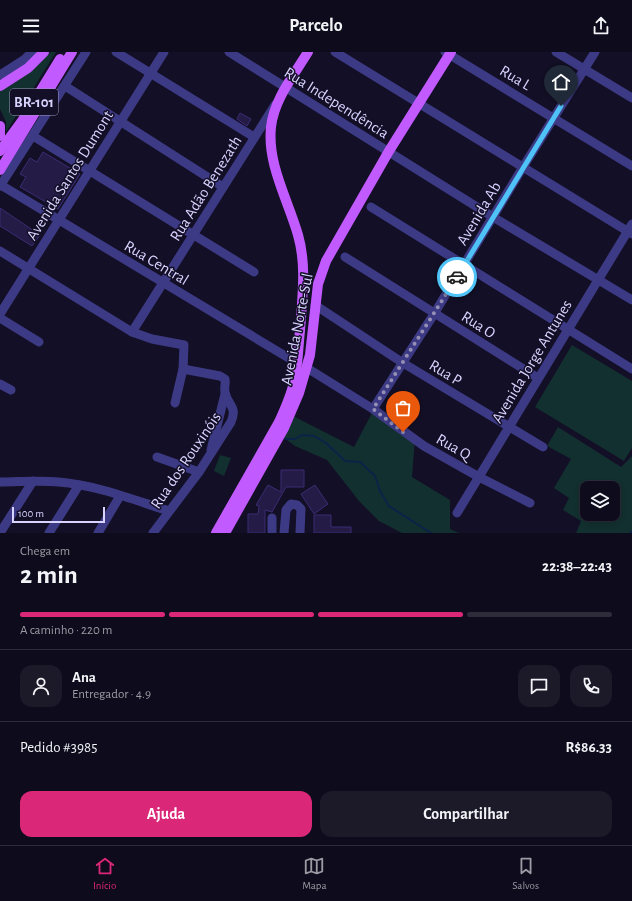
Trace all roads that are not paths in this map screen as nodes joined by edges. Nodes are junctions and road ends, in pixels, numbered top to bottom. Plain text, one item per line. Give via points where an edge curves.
1 (44, 52) edge
2 (64, 52) edge
3 (72, 52) edge
4 (86, 52) edge
5 (116, 52) edge
6 (164, 52) edge
7 (229, 52) edge
8 (308, 52) edge
9 (335, 52) edge
10 (556, 52) edge
11 (596, 52) edge
12 (448, 53) edge
13 (28, 54) edge
14 (585, 70) junction
15 (151, 73) junction
16 (0, 75) edge
17 (0, 86) edge
18 (64, 86) junction
19 (286, 88) junction
20 (632, 98) edge
21 (278, 102) junction
22 (419, 104) junction
23 (553, 118) junction
24 (119, 122) junction
25 (0, 126) edge
26 (0, 136) edge
27 (33, 136) junction
28 (254, 138) junction
29 (0, 151) edge
30 (389, 151) junction
31 (632, 166) edge
32 (523, 167) junction
33 (0, 170) edge
34 (90, 170) junction
35 (0, 186) edge
36 (223, 187) junction
37 (371, 207) dead end
38 (493, 217) junction
39 (60, 220) junction
40 (631, 230) edge
41 (193, 236) junction
42 (0, 251) edge
43 (345, 257) dead end
44 (464, 266) junction
45 (28, 267) junction
46 (254, 272) dead end
47 (599, 279) junction
48 (163, 283) junction
49 (632, 300) edge
50 (315, 305) junction
51 (0, 314) edge
52 (434, 314) junction
53 (0, 318) edge
54 (568, 328) junction
55 (132, 332) junction
56 (39, 342) dead end
57 (297, 363) junction
58 (403, 363) junction
59 (307, 368) junction
60 (632, 368) edge
61 (183, 369) junction
62 (538, 378) junction
63 (0, 384) edge
64 (11, 390) dead end
65 (225, 394) junction
66 (175, 403) dead end
67 (373, 409) junction
68 (508, 427) junction
69 (544, 447) dead end
70 (157, 457) dead end
71 (209, 457) junction
72 (199, 472) junction
73 (479, 477) junction
74 (33, 481) junction
75 (0, 482) edge
76 (79, 485) junction
77 (120, 496) junction
78 (530, 503) dead end
79 (170, 511) junction
80 (456, 513) dead end
81 (272, 518) dead end
82 (0, 533) edge
83 (49, 533) edge
84 (98, 533) edge
85 (153, 533) edge
86 (216, 533) edge
87 (225, 533) edge
88 (272, 533) edge
89 (284, 533) edge
90 (300, 533) edge

1 - 17 main road, BR-101 via 28,68
2 - 29 main road, BR-101 via 22,121
3 - 33 main road
4 - 18 street
5 - 15 street
6 - 15 street, Avenida Santos Dumont
7 - 19 street, Rua Independência
8 - 19 main road, Avenida Norte-Sul
9 - 22 street
10 - 14 street
11 - 14 street, Avenida Ab
12 - 22 main road, Avenida Norte-Sul
12 - 23 street, Rua L
13 - 16 street
14 - 20 street
14 - 23 street, Avenida Ab
15 - 24 street, Avenida Santos Dumont
15 - 28 street
18 - 24 street
18 - 27 street
19 - 21 main road, Avenida Norte-Sul
19 - 30 street, Rua Independência
21 - 28 street, Rua Adão Benezath
21 - 57 main road, Avenida Norte-Sul via 271,127 272,156 298,235 303,267
22 - 30 main road, Avenida Norte-Sul
22 - 32 street
23 - 31 street, Rua L
23 - 32 street, Avenida Ab
24 - 34 street, Avenida Santos Dumont
24 - 36 street
25 - 26 main road
27 - 34 street
27 - 35 street
28 - 36 street, Rua Adão Benezath
30 - 38 street, Rua Independência
30 - 50 main road, Avenida Norte-Sul via 326,260 318,284
32 - 38 street, Avenida Ab
32 - 40 street
34 - 39 street, Avenida Santos Dumont
34 - 41 street
35 - 39 street, Rua Central
36 - 41 street, Rua Adão Benezath
37 - 44 street
38 - 44 street, Avenida Ab
38 - 47 street, Rua Independência
39 - 45 street, Avenida Santos Dumont
39 - 48 street, Rua Central
40 - 47 street, Avenida Jorge Antunes
41 - 46 street
41 - 48 street, Rua Adão Benezath
42 - 45 street
43 - 52 street, Rua O
44 - 52 street, Avenida Ab
44 - 54 street
45 - 51 street, Avenida Santos Dumont
45 - 55 street
47 - 49 street, Rua Independência
47 - 54 street, Avenida Jorge Antunes
48 - 55 street, Rua Adão Benezath
48 - 57 street, Rua Central
50 - 58 street, Rua P
50 - 59 main road, Avenida Norte-Sul
52 - 58 street, Avenida Ab
52 - 62 street, Rua O
53 - 56 street
54 - 60 street
54 - 62 street, Avenida Jorge Antunes
55 - 61 street via 184,345
57 - 86 main road, Avenida Norte-Sul via 294,383 284,410
58 - 67 street, Avenida Ab
58 - 68 street, Rua P
59 - 67 street, Rua Q
59 - 87 main road, Avenida Norte-Sul via 284,428
61 - 65 street, Rua dos Rouxinóis via 220,376 225,379
61 - 66 street
62 - 68 street, Avenida Jorge Antunes
63 - 64 street
65 - 71 street
65 - 71 street, Rua dos Rouxinóis via 234,409 233,418
67 - 73 street, Rua Q via 424,446
68 - 69 street, Rua P
68 - 73 street, Avenida Jorge Antunes
70 - 72 street
71 - 72 street, Rua dos Rouxinóis
72 - 79 street, Rua dos Rouxinóis
73 - 78 street, Rua Q
73 - 80 street, Avenida Jorge Antunes
74 - 75 street
74 - 76 street
74 - 82 street
76 - 77 street
76 - 83 street
77 - 79 street
77 - 84 street
79 - 85 street, Rua dos Rouxinóis
81 - 88 street
89 - 90 street via 286,510 293,504 298,505 300,509

